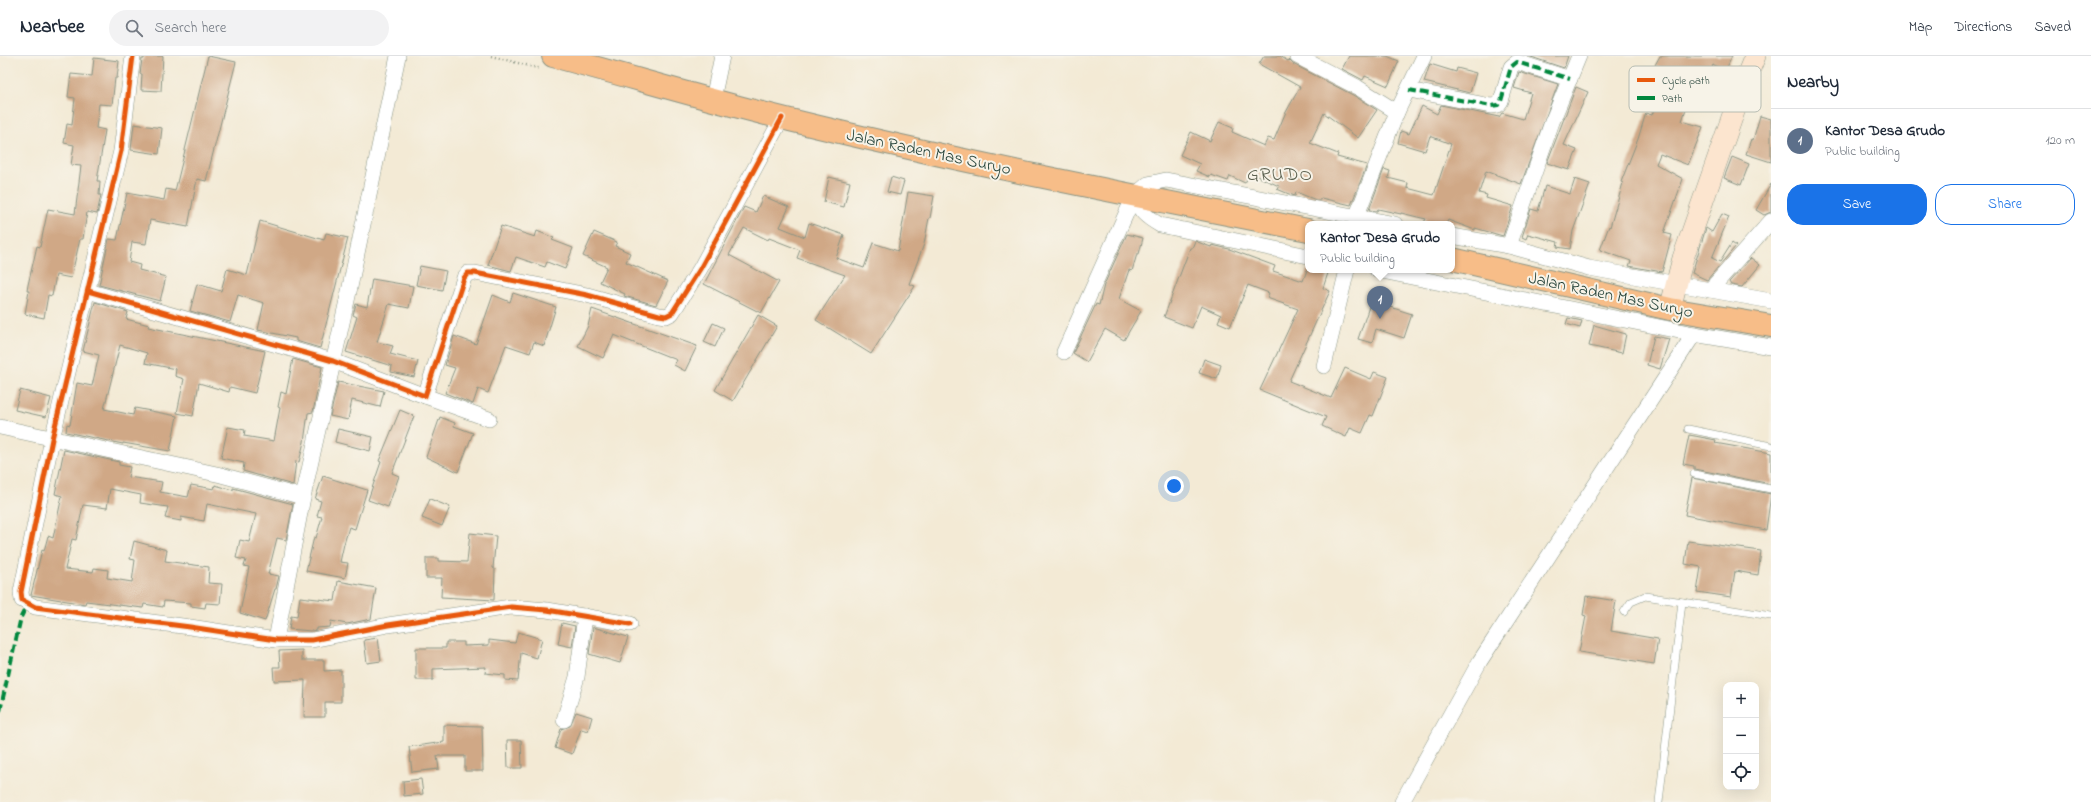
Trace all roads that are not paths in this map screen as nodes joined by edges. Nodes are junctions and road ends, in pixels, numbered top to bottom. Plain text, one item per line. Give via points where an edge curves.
1 (134, 56) edge
2 (398, 56) edge
3 (553, 56) edge
4 (722, 56) edge
5 (1297, 56) edge
6 (1424, 56) edge
7 (1579, 56) edge
8 (1755, 56) edge
9 (1751, 66) edge
10 (1570, 79) junction
11 (1409, 90) junction
12 (712, 99) junction
13 (1397, 112) junction
14 (1734, 112) edge
15 (782, 118) junction
16 (1134, 196) junction
17 (1356, 220) edge
18 (1771, 221) edge
19 (1305, 229) edge
20 (1455, 237) edge
21 (1509, 246) junction
22 (1305, 255) edge
23 (1455, 260) edge
24 (1346, 273) edge
25 (1392, 273) edge
26 (1676, 284) junction
27 (1710, 290) junction
28 (88, 291) junction
29 (1771, 301) edge
30 (1670, 308) junction
31 (1771, 326) edge
32 (1694, 334) junction
33 (1771, 347) edge
34 (1064, 352) dead end
35 (333, 361) junction
36 (1324, 366) dead end
37 (425, 396) junction
38 (490, 419) dead end
39 (0, 428) edge
40 (1688, 429) dead end
41 (52, 438) junction
42 (1771, 446) edge
43 (1694, 474) dead end
44 (1771, 489) edge
45 (303, 497) junction
46 (1682, 602) junction
47 (1624, 612) dead end
48 (585, 616) junction
49 (1771, 616) edge
50 (630, 624) dead end
51 (276, 640) junction
52 (564, 720) dead end
53 (1402, 802) edge
54 (1659, 802) edge

1 - 28 street via 121,151
2 - 35 street
3 - 12 main road, Jalan Raden Mas Suryo
4 - 12 street
5 - 13 street via 1357,87
6 - 11 street
7 - 10 street
8 - 9 street
10 - 11 street via 1517,62 1511,67 1501,101 1498,105 1491,106
10 - 21 street via 1552,122
11 - 13 street
12 - 15 main road, Jalan Raden Mas Suryo
13 - 17 street
14 - 26 street
15 - 16 main road, Jalan Raden Mas Suryo
15 - 37 street via 700,269 672,313 666,316 659,315 588,295 468,273 464,278
16 - 17 street via 1148,184 1166,180
16 - 19 main road, Jalan Raden Mas Suryo
16 - 22 street via 1139,210 1160,225
16 - 34 street
18 - 27 street
20 - 21 street
21 - 26 street via 1589,268
23 - 30 main road, Jalan Raden Mas Suryo
24 - 36 street
25 - 32 street
26 - 27 street
26 - 30 street
27 - 29 street
28 - 35 street
28 - 41 street
30 - 31 main road, Jalan Raden Mas Suryo
32 - 33 street
32 - 53 street via 1480,661 1424,758
35 - 37 street
35 - 45 street
37 - 38 street
39 - 41 street
40 - 42 lane
41 - 45 street via 221,475
41 - 51 street via 21,592 22,600 35,607
43 - 44 lane
45 - 51 street
46 - 47 lane via 1645,596 1631,602
46 - 49 lane
46 - 54 lane
48 - 50 street
48 - 51 street via 511,607 388,625 312,640
48 - 52 street via 577,677

